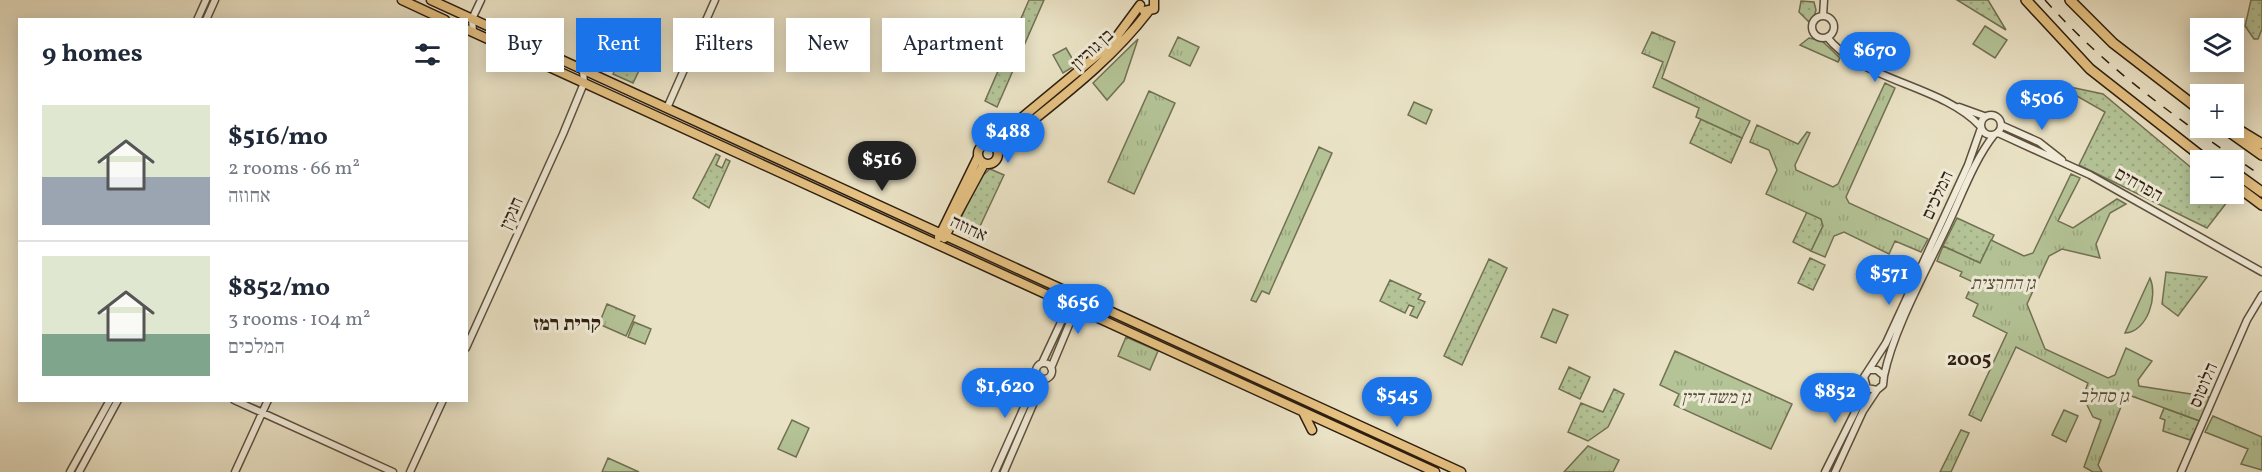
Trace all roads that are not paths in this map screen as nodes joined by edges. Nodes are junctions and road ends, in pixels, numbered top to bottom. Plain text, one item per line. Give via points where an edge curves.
1 (206, 0) edge
2 (215, 0) edge
3 (402, 0) edge
4 (431, 0) edge
5 (715, 0) edge
6 (1154, 0) edge
7 (1824, 0) edge
8 (2026, 0) edge
9 (2070, 0) edge
10 (479, 3) edge
11 (1141, 3) edge
12 (1148, 12) junction
13 (465, 15) junction
14 (1824, 16) junction
15 (199, 18) edge
16 (207, 18) edge
17 (443, 18) edge
18 (450, 18) edge
19 (466, 18) edge
20 (470, 30) edge
21 (1827, 37) junction
22 (576, 67) edge
23 (583, 72) edge
24 (587, 72) edge
25 (585, 87) junction
26 (1944, 102) junction
27 (2190, 102) edge
28 (667, 108) junction
29 (1984, 116) junction
30 (2001, 125) junction
31 (1981, 127) junction
32 (2244, 133) edge
33 (1996, 134) junction
34 (2238, 138) edge
35 (2262, 144) edge
36 (993, 147) junction
37 (2193, 150) edge
38 (2262, 155) edge
39 (981, 160) junction
40 (2062, 160) junction
41 (2244, 179) edge
42 (2244, 192) edge
43 (2262, 192) edge
44 (2262, 205) edge
45 (951, 218) junction
46 (928, 228) junction
47 (943, 235) junction
48 (964, 244) junction
49 (938, 245) junction
50 (2262, 272) edge
51 (2262, 295) edge
52 (1077, 296) junction
53 (1055, 298) junction
54 (2262, 303) edge
55 (1072, 307) junction
56 (2253, 310) junction
57 (1091, 315) junction
58 (1062, 318) junction
59 (1071, 321) junction
60 (468, 344) edge
61 (1042, 363) junction
62 (1051, 368) junction
63 (1870, 370) junction
64 (1884, 376) junction
65 (1041, 378) junction
66 (1864, 382) junction
67 (1877, 390) junction
68 (110, 402) edge
69 (117, 402) edge
70 (238, 402) edge
71 (267, 402) edge
72 (442, 402) edge
73 (1299, 410) junction
74 (262, 414) junction
75 (1312, 430) dead end
76 (70, 472) edge
77 (79, 472) edge
78 (235, 472) edge
79 (393, 472) edge
80 (410, 472) edge
81 (995, 472) edge
82 (1004, 472) edge
83 (1435, 472) edge
84 (1461, 472) edge
85 (1825, 472) edge
86 (1835, 472) edge
87 (2181, 472) edge

1 - 15 street
2 - 16 street
3 - 17 main road
4 - 13 main road, אחוזה
5 - 28 street
6 - 12 main road, בן גוריון via 1155,7
7 - 14 street
8 - 37 highway via 2090,69
9 - 27 highway via 2113,43
10 - 13 street
11 - 12 main road
11 - 36 main road, בן גוריון via 1112,43
12 - 36 main road, בן גוריון via 1097,69
13 - 18 street
13 - 19 street
13 - 22 main road, אחוזה
14 - 21 street via 1834,26
14 - 21 street via 1815,20 1813,30 1817,36
20 - 25 main road, אחוזה
21 - 26 street via 1848,57
23 - 25 street, חנקין
24 - 28 main road, אחוזה
25 - 49 main road, אחוזה
25 - 60 street, חנקין
26 - 29 street
26 - 31 street
28 - 46 main road, אחוזה
29 - 30 street via 1995,115
29 - 31 street
30 - 33 street
30 - 40 street, הפרחים via 2039,142
31 - 33 street via 1986,134
31 - 63 street, המלכים via 1968,165
32 - 35 highway
33 - 40 street, הפרחים
33 - 64 street, המלכים via 1976,165 1919,285
34 - 38 highway
36 - 39 main road via 980,147
36 - 39 main road via 998,156 994,162
39 - 45 main road
40 - 50 street, הפרחים
41 - 43 highway
42 - 44 highway
45 - 46 main road
45 - 47 main road
45 - 48 main road
46 - 47 main road, אחוזה
47 - 48 main road, אחוזה
47 - 49 main road
48 - 52 main road, אחוזה
49 - 53 main road, אחוזה
51 - 56 street, הלוטוס
52 - 55 street
52 - 84 main road, אחוזה
53 - 55 main road, אחוזה
53 - 58 street
54 - 56 street, הלוטוס
55 - 57 main road, אחוזה
55 - 58 street
55 - 59 street
56 - 87 street, הלוטוס
57 - 59 street
57 - 73 main road, אחוזה
58 - 61 street
59 - 62 street
61 - 62 street
61 - 65 street via 1036,368
62 - 65 street via 1051,374
63 - 64 street
63 - 66 street
64 - 67 street via 1883,385
65 - 81 street
65 - 82 street
66 - 67 street via 1867,388
66 - 85 street via 1857,408
67 - 86 street
68 - 76 street
69 - 77 street
70 - 74 street
71 - 74 street
72 - 80 street
73 - 75 main road via 1310,420
73 - 83 main road, אחוזה
74 - 78 street
74 - 79 street

